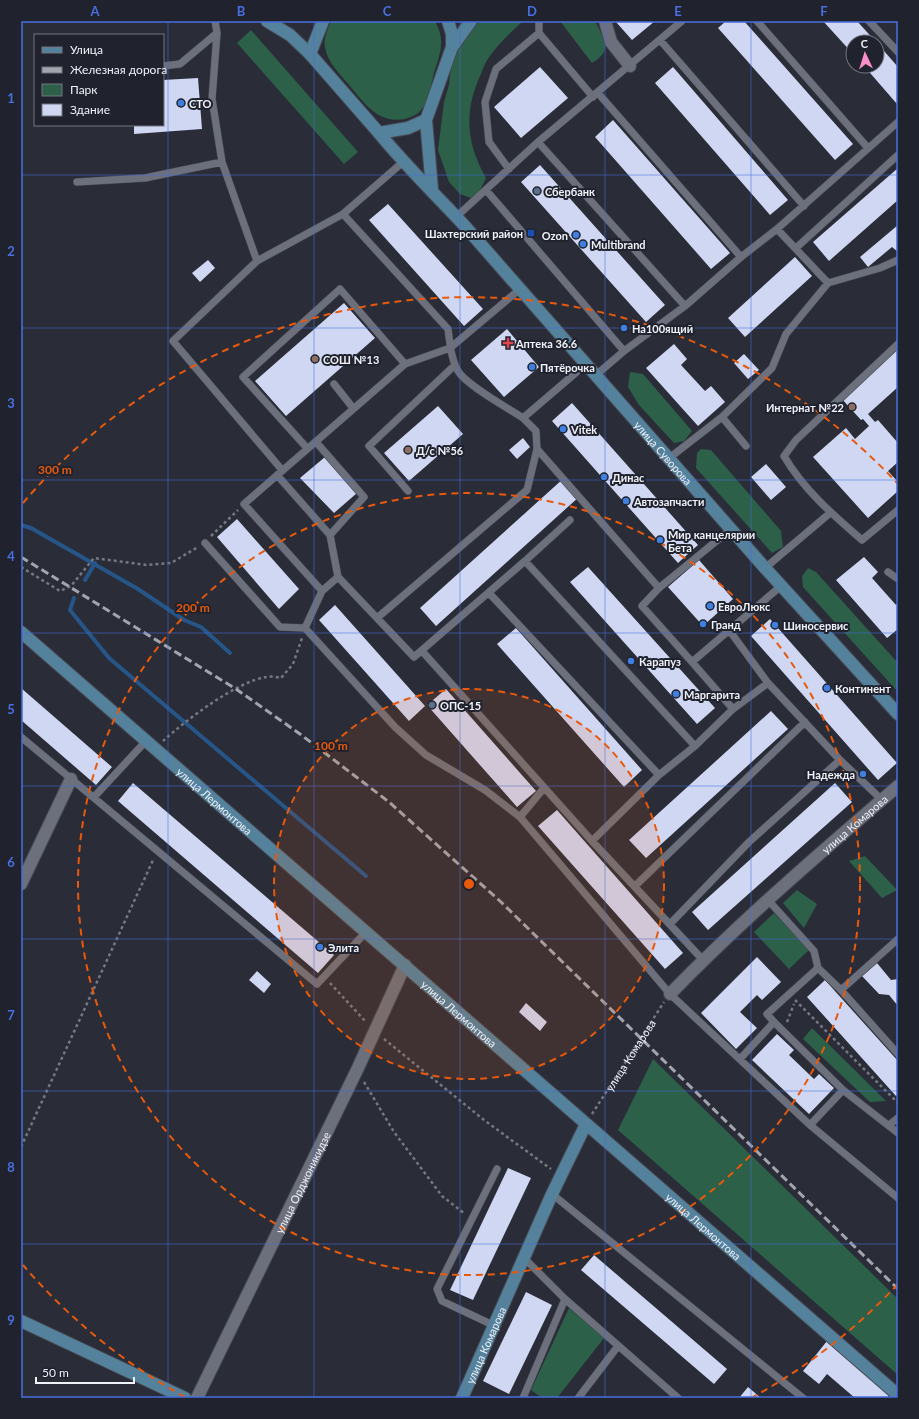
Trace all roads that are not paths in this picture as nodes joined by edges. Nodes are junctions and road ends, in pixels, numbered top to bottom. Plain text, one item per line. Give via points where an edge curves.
1 (215, 21) edge
2 (267, 21) edge
3 (323, 21) edge
4 (448, 21) edge
5 (471, 21) edge
6 (539, 21) edge
7 (605, 21) edge
8 (682, 21) edge
9 (757, 21) edge
10 (869, 21) edge
11 (217, 33) junction
12 (539, 34) junction
13 (660, 40) junction
14 (452, 46) junction
15 (898, 52) edge
16 (310, 54) junction
17 (164, 66) edge
18 (630, 66) junction
19 (595, 95) junction
20 (426, 120) junction
21 (898, 122) edge
22 (379, 133) junction
23 (538, 142) junction
24 (868, 148) junction
25 (898, 155) edge
26 (222, 162) junction
27 (403, 162) junction
28 (509, 169) junction
29 (77, 182) dead end
30 (432, 189) junction
31 (486, 190) junction
32 (804, 206) junction
33 (343, 214) junction
34 (456, 216) junction
35 (777, 230) junction
36 (796, 248) junction
37 (741, 257) junction
38 (898, 260) edge
39 (257, 261) junction
40 (828, 283) junction
41 (520, 289) junction
42 (685, 306) junction
43 (898, 344) edge
44 (450, 348) junction
45 (624, 351) junction
46 (405, 364) junction
47 (586, 364) junction
48 (455, 365) junction
49 (596, 375) junction
50 (334, 384) dead end
51 (353, 408) junction
52 (722, 417) junction
53 (522, 418) junction
54 (316, 442) junction
55 (746, 446) dead end
56 (308, 448) junction
57 (537, 449) junction
58 (668, 459) junction
59 (280, 473) junction
60 (408, 492) dead end
61 (898, 510) edge
62 (830, 513) junction
63 (570, 520) dead end
64 (731, 528) junction
65 (330, 535) junction
66 (205, 542) road end
67 (525, 561) junction
68 (765, 568) junction
69 (888, 572) dead end
70 (338, 576) junction
71 (898, 579) edge
72 (781, 586) junction
73 (659, 588) junction
74 (322, 591) junction
75 (489, 592) junction
76 (377, 618) junction
77 (305, 628) junction
78 (729, 630) junction
79 (21, 632) edge
80 (422, 651) junction
81 (692, 662) junction
82 (768, 683) junction
83 (733, 709) junction
84 (898, 714) edge
85 (805, 722) junction
86 (21, 737) edge
87 (146, 741) junction
88 (695, 746) junction
89 (840, 760) junction
90 (659, 775) junction
91 (71, 779) junction
92 (898, 786) edge
93 (544, 788) junction
94 (94, 797) junction
95 (882, 800) junction
96 (520, 817) junction
97 (592, 840) junction
98 (21, 884) edge
99 (634, 886) junction
100 (768, 900) junction
101 (670, 924) junction
102 (366, 932) junction
103 (898, 940) edge
104 (703, 960) junction
105 (405, 965) junction
106 (818, 968) junction
107 (841, 990) junction
108 (670, 994) junction
109 (774, 1022) junction
110 (898, 1054) edge
111 (740, 1059) junction
112 (843, 1090) junction
113 (898, 1118) edge
114 (586, 1124) junction
115 (810, 1125) junction
116 (889, 1125) junction
117 (898, 1133) edge
118 (497, 1169) dead end
119 (552, 1194) junction
120 (898, 1198) edge
121 (524, 1258) junction
122 (566, 1299) junction
123 (21, 1321) edge
124 (495, 1326) junction
125 (618, 1346) junction
126 (894, 1395) edge
127 (466, 1397) edge
128 (579, 1397) edge
129 (185, 1398) edge
130 (197, 1398) edge
131 (523, 1398) edge
132 (678, 1398) edge
133 (803, 1398) edge

1 - 11 lane
2 - 16 main road, улица Суворова via 290,35
3 - 16 main road
4 - 14 main road
5 - 14 main road
6 - 12 lane
7 - 18 street via 612,42
8 - 13 lane
9 - 24 lane
10 - 15 lane
11 - 17 lane via 180,64
11 - 26 lane via 212,99
12 - 19 lane
12 - 28 lane via 496,69 484,102 489,142
13 - 18 lane
13 - 32 lane
14 - 20 main road
16 - 22 main road, улица Суворова
18 - 19 lane
19 - 23 lane
19 - 37 lane
20 - 22 main road via 408,128
20 - 30 main road
21 - 24 lane
22 - 27 main road, улица Суворова
23 - 28 lane
23 - 42 lane
24 - 32 lane
25 - 36 lane
26 - 29 lane via 145,178
26 - 39 lane
27 - 30 main road, улица Суворова
27 - 33 lane
28 - 31 lane
30 - 34 main road, улица Суворова
31 - 34 lane
31 - 45 lane
32 - 35 lane
33 - 39 lane
33 - 44 lane via 448,330
34 - 41 main road, улица Суворова
35 - 36 lane
35 - 37 lane
36 - 40 lane
37 - 42 lane
38 - 40 lane
39 - 59 lane via 173,341
40 - 52 lane via 786,334 772,368
41 - 44 lane
41 - 47 main road, улица Суворова
42 - 45 lane
43 - 62 lane via 796,440 784,456 791,470
44 - 46 lane
44 - 48 lane
45 - 49 lane
46 - 51 lane
46 - 56 lane via 340,289 243,377
47 - 49 main road, улица Суворова
47 - 53 lane
48 - 53 lane via 458,373 480,392
48 - 60 lane via 369,446
49 - 58 main road, улица Суворова
50 - 51 lane
51 - 54 lane
52 - 55 lane
52 - 58 lane
53 - 57 lane via 536,431
54 - 56 lane
54 - 65 lane via 364,497
56 - 59 lane
57 - 73 lane
57 - 76 lane via 527,490
58 - 64 main road, улица Суворова
59 - 65 lane
59 - 74 lane via 244,504
61 - 62 lane via 862,540
62 - 68 lane
63 - 67 lane
64 - 68 main road, улица Суворова
64 - 73 lane
65 - 70 lane
66 - 77 lane via 280,627
67 - 75 lane
67 - 88 lane
68 - 72 main road, улица Суворова
69 - 71 lane
70 - 74 lane
70 - 76 lane
72 - 78 lane
72 - 84 main road, улица Суворова
73 - 81 lane via 642,606
74 - 77 lane
75 - 80 lane
75 - 90 lane
76 - 80 lane via 414,656
77 - 96 lane via 395,727 426,756 485,790
78 - 81 lane
78 - 82 lane
79 - 87 main road, улица Лермонтова
80 - 93 lane
81 - 83 lane
82 - 83 lane
82 - 85 lane
83 - 88 lane
85 - 89 lane
85 - 99 lane
86 - 91 lane
87 - 94 lane
87 - 102 main road, улица Лермонтова
88 - 90 lane
89 - 95 lane
89 - 101 lane via 749,842
90 - 97 lane
91 - 94 lane
91 - 98 street
92 - 95 street, улица Комарова
93 - 96 lane
93 - 97 lane
94 - 102 lane via 317,984
95 - 100 street, улица Комарова
96 - 108 lane
97 - 99 lane
99 - 101 lane
100 - 104 street, улица Комарова
100 - 106 lane via 814,951
101 - 104 lane
102 - 105 main road, улица Лермонтова
103 - 107 lane
104 - 108 street, улица Комарова
105 - 114 main road, улица Лермонтова
105 - 130 street, улица Орджоникидзе via 357,1070
106 - 107 lane
106 - 109 lane via 768,1014
107 - 110 lane
108 - 111 lane
109 - 111 lane
109 - 112 lane
111 - 115 lane
112 - 115 lane
112 - 116 lane
113 - 116 lane
114 - 119 main road, улица Комарова
114 - 126 main road, улица Лермонтова
115 - 120 lane
116 - 117 lane
118 - 124 lane via 437,1289 442,1301
119 - 121 main road, улица Комарова
119 - 133 lane
121 - 122 lane
121 - 124 main road, улица Комарова
122 - 125 lane
122 - 131 lane
123 - 129 main road
124 - 127 main road, улица Комарова
125 - 128 lane
125 - 132 lane

